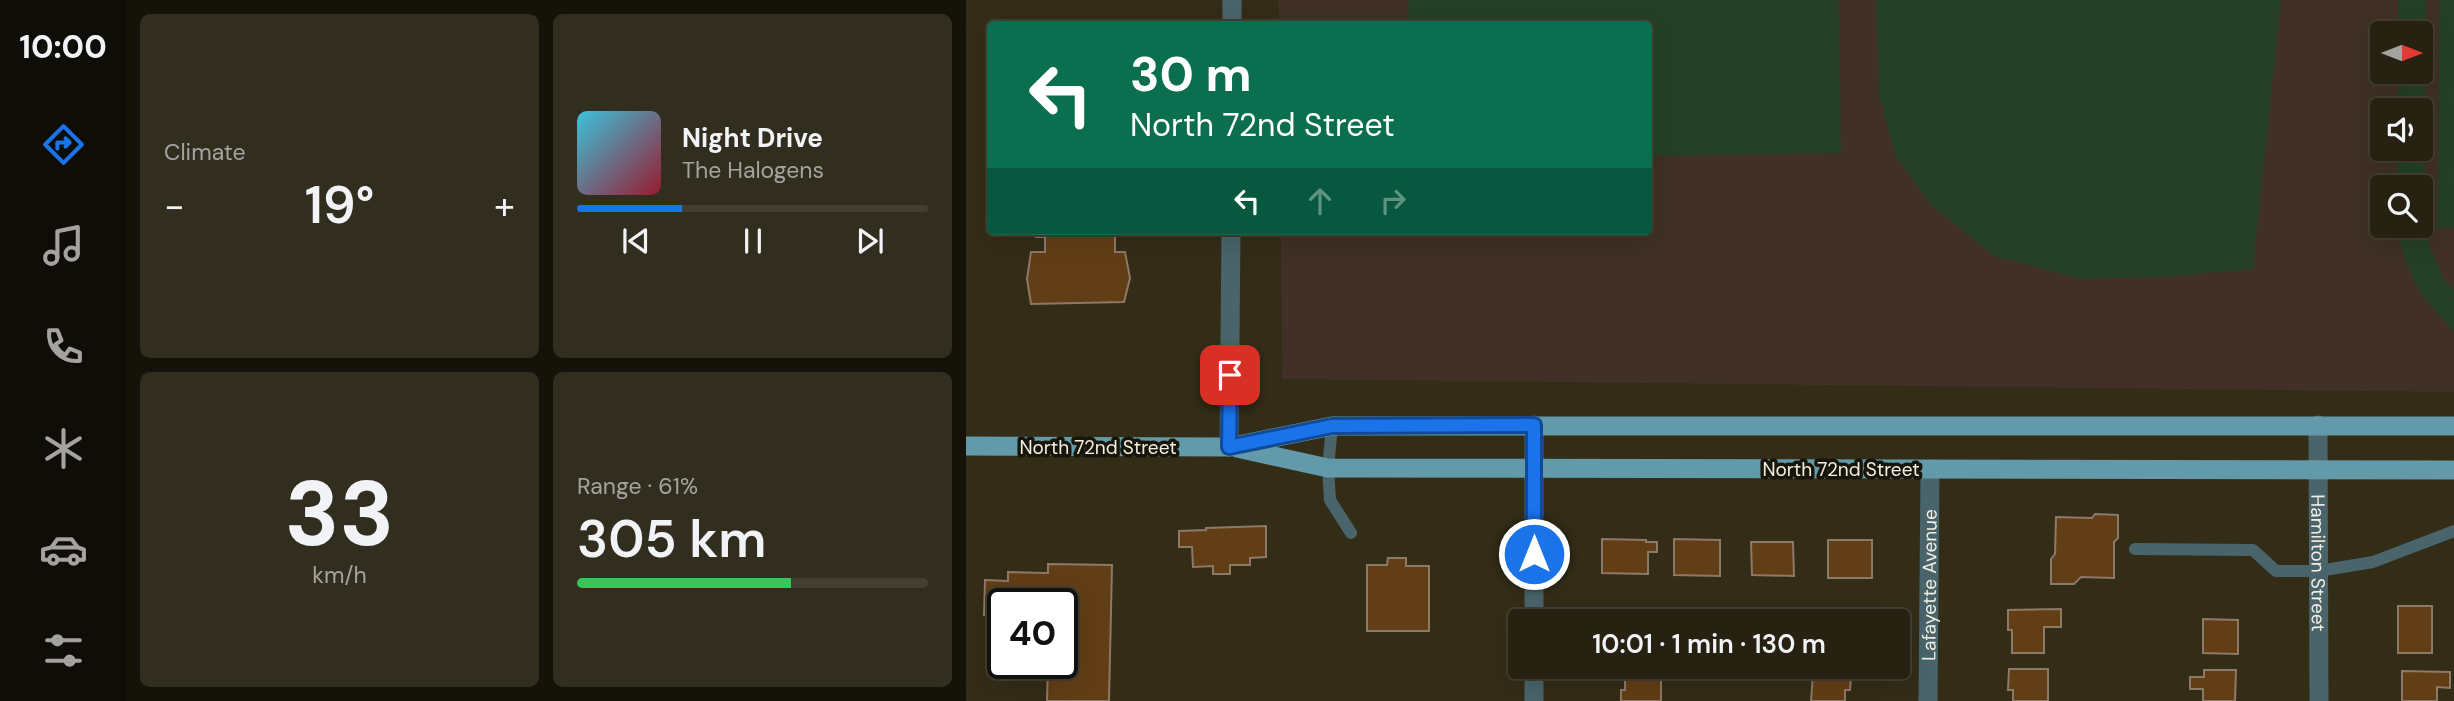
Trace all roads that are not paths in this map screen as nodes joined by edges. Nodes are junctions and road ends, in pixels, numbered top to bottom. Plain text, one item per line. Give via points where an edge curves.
1 (1232, 0) edge
2 (1232, 21) edge
3 (1231, 235) edge
4 (1534, 425) junction
5 (2318, 425) junction
6 (1332, 426) junction
7 (2454, 426) edge
8 (966, 446) edge
9 (1229, 447) junction
10 (1328, 468) junction
11 (1535, 469) junction
12 (1930, 469) junction
13 (2318, 470) junction
14 (2454, 470) edge
15 (2454, 531) edge
16 (1351, 533) dead end
17 (2136, 549) dead end
18 (2319, 571) junction
19 (1534, 609) edge
20 (1534, 679) edge
21 (1534, 701) edge
22 (1928, 701) edge
23 (2319, 701) edge

1 - 2 street
3 - 9 street
4 - 5 main road, North 72nd Street
4 - 6 main road, North 72nd Street
4 - 11 street
5 - 7 main road, North 72nd Street
5 - 13 street, Hamilton Street
6 - 9 main road, North 72nd Street
6 - 10 lane
8 - 9 main road, North 72nd Street
9 - 10 main road, North 72nd Street
10 - 11 main road, North 72nd Street
10 - 16 lane via 1330,500
11 - 12 main road, North 72nd Street
11 - 19 street
12 - 13 main road, North 72nd Street
12 - 22 street, Lafayette Avenue
13 - 14 main road, North 72nd Street
13 - 18 street, Hamilton Street
15 - 18 lane via 2373,562
17 - 18 lane via 2253,550 2276,571
18 - 23 street, Hamilton Street
20 - 21 street

